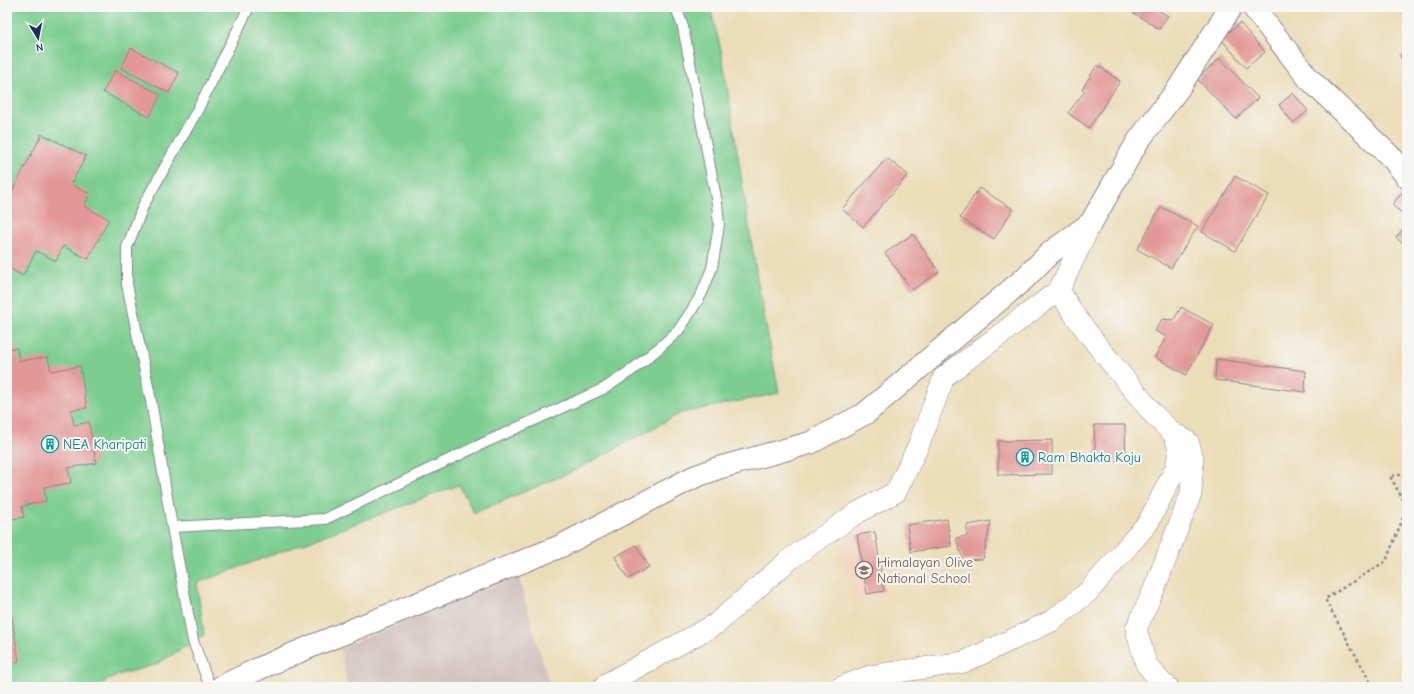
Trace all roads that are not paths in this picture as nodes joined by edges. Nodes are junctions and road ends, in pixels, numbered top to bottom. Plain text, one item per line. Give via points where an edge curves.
1 (249, 7) edge
2 (676, 7) edge
3 (1231, 7) edge
4 (1253, 7) edge
5 (1407, 177) edge
6 (1091, 223) junction
7 (1059, 290) junction
8 (1174, 433) junction
9 (172, 527) junction
10 (210, 687) edge
11 (221, 687) edge
12 (604, 687) edge
13 (841, 687) edge
14 (1168, 687) edge

1 - 9 lane via 198,109 144,204 128,247 127,284 151,401
2 - 9 lane via 683,27 719,225 712,268 702,293 678,331 632,370 605,388 325,519
3 - 6 main road via 1178,89 1138,141
4 - 5 main road via 1309,79 1392,158
6 - 7 street
6 - 11 main road via 1050,252 1025,278 866,413 840,428 810,443 694,477 561,546 312,646
7 - 8 street via 1100,350 1155,416
7 - 12 street via 944,377 919,444 896,492 857,513 790,559 716,624
8 - 13 street via 1180,450 1175,470 1148,523 1088,592 1052,621 964,662 870,676
8 - 14 street via 1188,442 1193,458 1191,494 1136,629 1146,664
9 - 10 lane via 193,641

